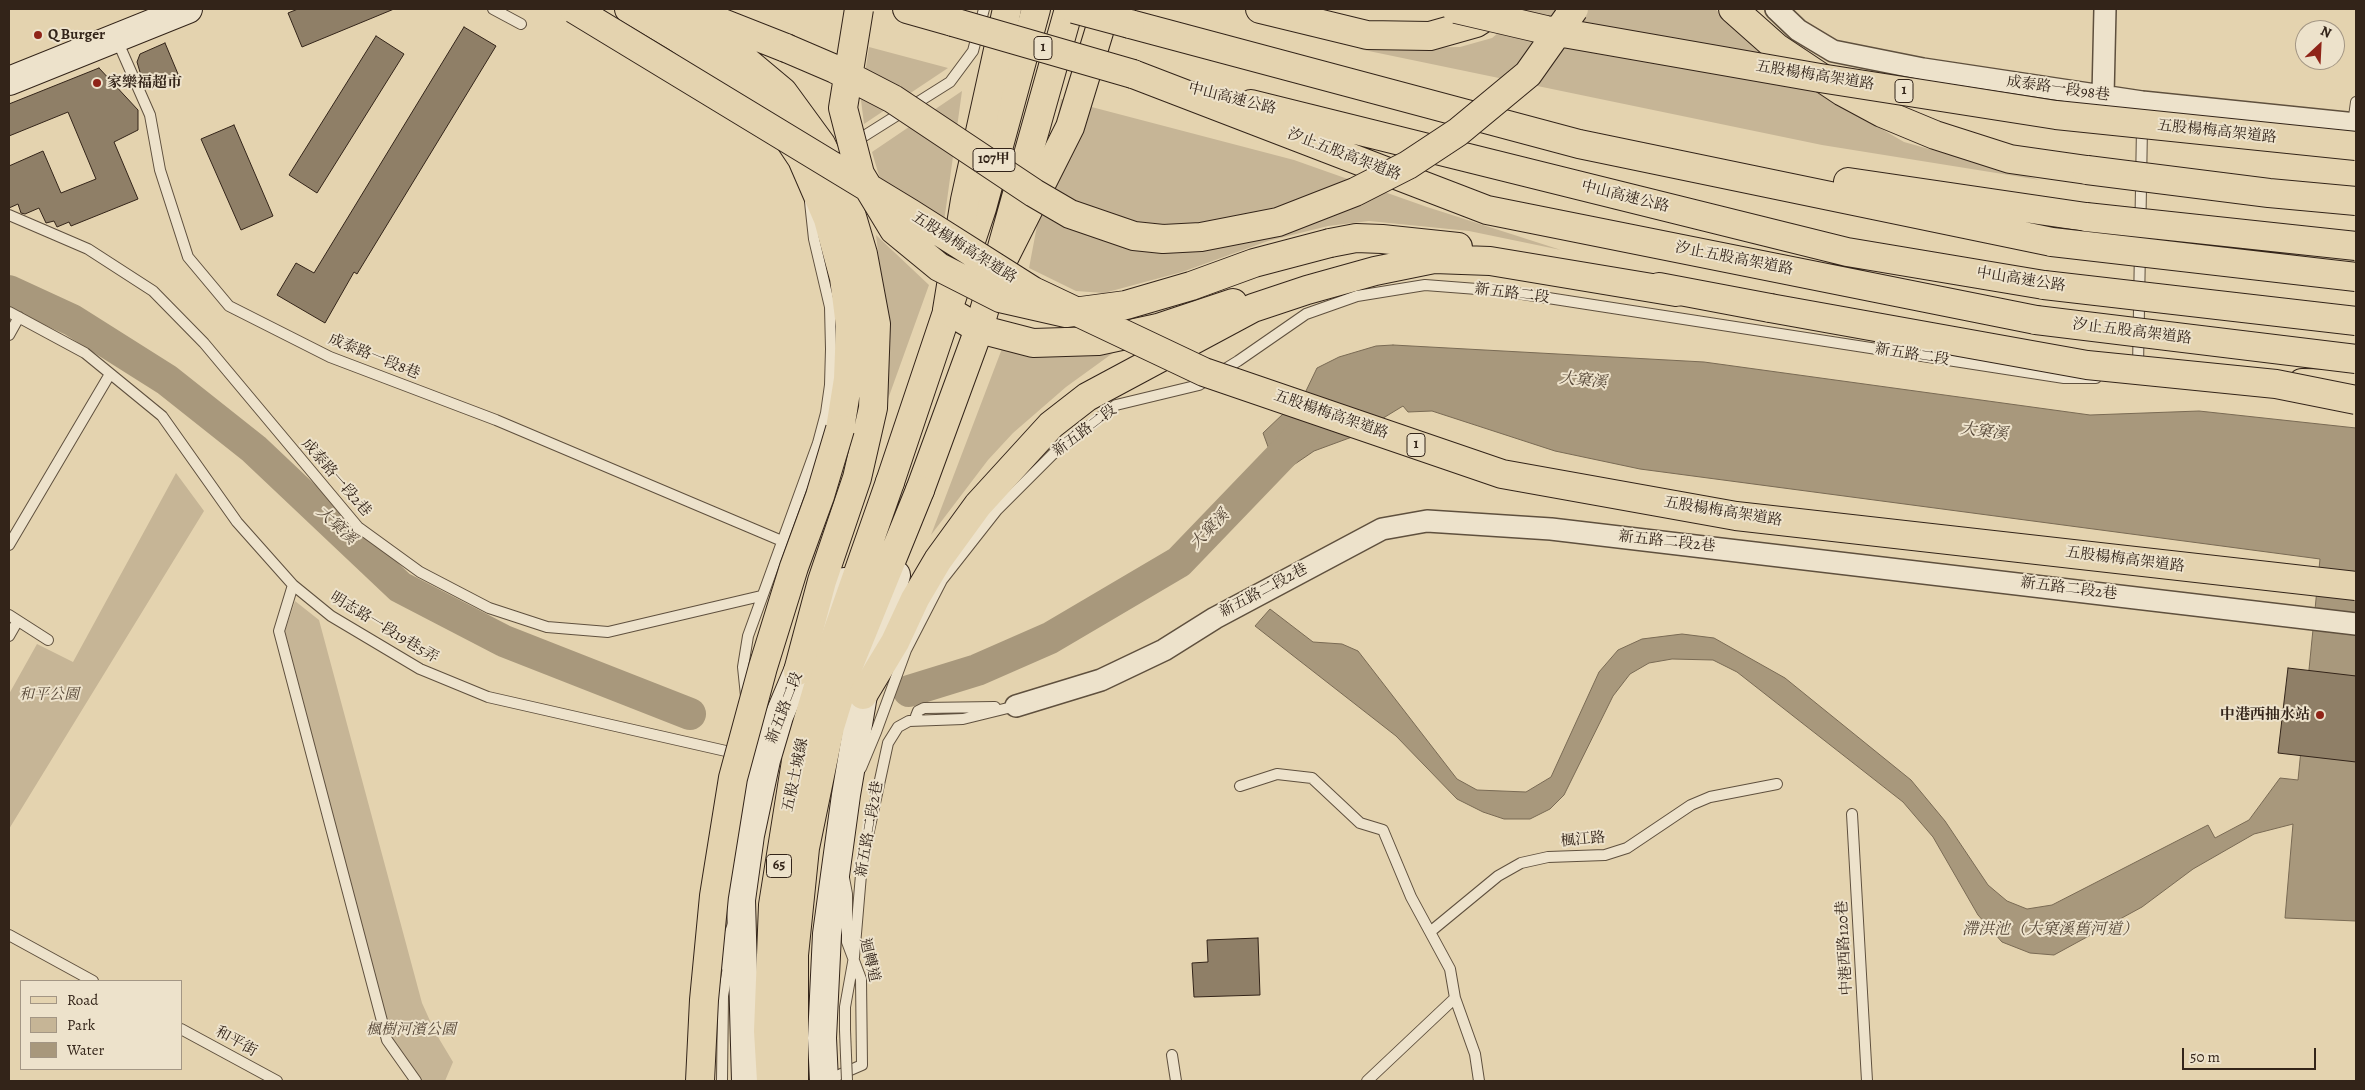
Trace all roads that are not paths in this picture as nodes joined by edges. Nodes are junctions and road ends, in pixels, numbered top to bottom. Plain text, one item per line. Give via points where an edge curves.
1 (493, 9) edge
2 (574, 9) edge
3 (629, 9) edge
4 (652, 9) edge
5 (687, 9) edge
6 (859, 9) edge
7 (907, 9) edge
8 (984, 9) edge
9 (1007, 9) edge
10 (1036, 9) edge
11 (1069, 9) edge
12 (1074, 9) edge
13 (1106, 9) edge
14 (1260, 9) edge
15 (1456, 9) edge
16 (1498, 9) edge
17 (1574, 9) edge
18 (1776, 9) edge
19 (2105, 9) edge
20 (1735, 10) edge
21 (176, 11) edge
22 (520, 24) dead end
23 (117, 39) junction
24 (1133, 74) junction
25 (9, 81) edge
26 (2104, 96) junction
27 (2142, 102) junction
28 (2356, 102) edge
29 (2123, 122) junction
30 (2355, 132) edge
31 (1579, 144) junction
32 (843, 149) dead end
33 (809, 189) dead end
34 (2269, 193) junction
35 (2356, 201) edge
36 (2356, 209) edge
37 (9, 215) edge
38 (2356, 246) edge
39 (1434, 259) junction
40 (996, 274) junction
41 (2356, 278) edge
42 (1676, 292) junction
43 (947, 310) junction
44 (9, 312) edge
45 (19, 318) junction
46 (2356, 321) edge
47 (979, 329) junction
48 (9, 335) edge
49 (2356, 359) edge
50 (110, 374) junction
51 (2276, 384) junction
52 (2356, 384) edge
53 (2356, 400) edge
54 (890, 482) junction
55 (920, 490) junction
56 (782, 541) junction
57 (9, 545) edge
58 (293, 585) junction
59 (2356, 586) edge
60 (761, 596) junction
61 (13, 618) edge
62 (2356, 624) edge
63 (9, 636) edge
64 (48, 640) dead end
65 (839, 661) junction
66 (798, 671) junction
67 (863, 695) junction
68 (1016, 706) joint
69 (757, 748) junction
70 (1777, 784) dead end
71 (1240, 786) dead end
72 (846, 795) junction
73 (1852, 814) dead end
74 (839, 850) junction
75 (741, 900) junction
76 (1430, 932) junction
77 (9, 935) edge
78 (854, 957) junction
79 (91, 980) edge
80 (1454, 998) junction
81 (182, 1030) edge
82 (834, 1034) junction
83 (1172, 1055) dead end
84 (746, 1080) edge
85 (276, 1081) edge
86 (416, 1081) edge
87 (700, 1081) edge
88 (706, 1081) edge
89 (794, 1081) edge
90 (824, 1081) edge
91 (846, 1081) edge
92 (1176, 1081) edge
93 (1367, 1081) edge
94 (1479, 1081) edge
95 (1867, 1081) edge

1 - 22 lane
2 - 59 main road, 五股楊梅高架道路 / 1, bridge via 1033,292 1204,372 1502,474 1736,516
3 - 87 main road, bridge via 729,73 770,111 802,159 828,219 844,278 850,326 848,379 840,428 763,667 733,778 714,896
4 - 66 main road via 740,56 783,92 821,144 845,193 863,254 876,324 873,408 857,478 822,581
5 - 17 main road, bridge via 835,69 893,99 1070,214 1134,236 1164,239 1201,238 1278,222 1354,192 1408,165 1458,132 1528,74
6 - 42 main road, bridge via 844,108 860,174 894,230 939,267 1000,298 1066,313 1126,304 1191,286 1254,263 1356,238 1445,245 1584,266
7 - 24 main road, 中山高速公路 / 1, bridge
8 - 32 lane via 973,51 950,82
9 - 43 main road via 965,200
10 - 43 main road, 新五路二段 / 107甲 via 982,208
11 - 40 main road, 新五路二段 / 107甲
12 - 31 main road, bridge
13 - 40 main road via 1070,126
14 - 16 main road via 1368,35 1430,36 1476,23
15 - 29 main road, 五股楊梅高架道路 / 1, bridge via 1546,30 1810,76 2056,115
18 - 26 street, 成泰路一段98巷 via 1798,30 1833,51 1923,69
19 - 26 street
20 - 34 main road, bridge via 1776,48 1843,92 1882,113 1935,135 2010,160
21 - 23 main road
23 - 25 main road
23 - 56 lane, 成泰路一段8巷 via 150,116 160,170 188,257 230,306 330,358 496,420
24 - 46 main road, 中山高速公路 / 1, bridge via 1847,252 2044,285
24 - 49 main road, 汐止五股高架道路 / 1, bridge via 1487,210 2036,320
26 - 27 street, 成泰路一段98巷
26 - 29 street
27 - 30 street, 成泰路一段98巷
27 - 72 lane, 新五路二段 via 2138,378 2064,378 1503,291 1425,285 1357,296 1306,314 1199,386 1116,405 1053,454 998,510 942,580 906,650 866,758
28 - 30 lane
29 - 30 main road, 五股楊梅高架道路 / 1, bridge
31 - 38 main road, bridge via 2086,216
31 - 41 main road, bridge via 2052,242
33 - 56 lane, 新五路二段 via 814,239 830,307 830,385 818,443
34 - 35 main road, bridge
34 - 36 main road, bridge
37 - 60 lane, 成泰路一段2巷 via 88,249 153,290 204,343 358,527 420,572 489,608 547,627 608,632
39 - 42 main road via 1490,261
39 - 47 main road via 1408,259 1334,269 1191,318 1098,341 1033,342
39 - 67 main road via 1375,271 1253,308 1087,397 1051,425 978,506 938,560
40 - 47 main road, 新五路二段 / 107甲
42 - 51 main road, bridge via 2087,365
43 - 47 main road
43 - 54 main road, 新五路二段 / 107甲
44 - 45 lane, 明志路一段19巷5弄
45 - 48 lane
45 - 50 lane, 明志路一段19巷5弄 via 85,353
47 - 55 main road, 新五路二段 / 107甲
50 - 57 lane
50 - 58 lane, 明志路一段19巷5弄 via 162,416 237,522
51 - 52 main road, bridge
51 - 53 main road, bridge
54 - 65 main road, 五股土城線 / 65
54 - 66 main road, 新五路二段 / 107甲 via 827,619
55 - 65 main road, 五股土城線 / 65
55 - 67 main road, 新五路二段 / 107甲
56 - 60 lane, 新五路二段
58 - 69 lane, 明志路一段19巷5弄 via 331,616 420,670 488,697
58 - 86 lane via 279,632 387,1040
60 - 69 lane, 新五路二段 via 748,636 743,667
61 - 63 lane
61 - 64 lane
62 - 68 street, 新五路二段2巷 via 1560,530 1427,521 1382,529 1215,618 1164,650 1100,680
65 - 84 main road, 五股土城線 / 65 via 796,761 773,906 768,1031
65 - 89 main road, 五股土城線 / 65 via 830,727 805,848 794,955
66 - 69 main road, 新五路二段 / 107甲 via 779,716
67 - 72 main road, 新五路二段 / 107甲
68 - 78 lane, 新五路二段2巷 via 963,719 909,722 898,728 888,743 862,863
69 - 75 main road, 新五路二段 / 107甲
70 - 76 lane, 楓江路 via 1710,797 1691,805 1627,848 1606,855 1548,857 1521,863 1498,876
71 - 76 lane via 1277,774 1312,778 1360,823 1383,830 1411,898
72 - 74 main road, 新五路二段 / 107甲
73 - 95 lane, 中港西路120巷
74 - 78 lane, 迴轉道 via 847,894 848,942
74 - 82 main road, 新五路二段 / 107甲 via 827,934
75 - 84 main road, 新五路二段 / 107甲
75 - 88 lane via 716,975
76 - 80 lane via 1450,968
77 - 79 lane
78 - 82 lane
78 - 90 lane, 迴轉道 via 861,979 862,1065
80 - 93 lane
80 - 94 lane via 1474,1054
81 - 85 lane, 和平街
82 - 90 main road, 107甲
82 - 91 lane, bridge
83 - 92 lane

